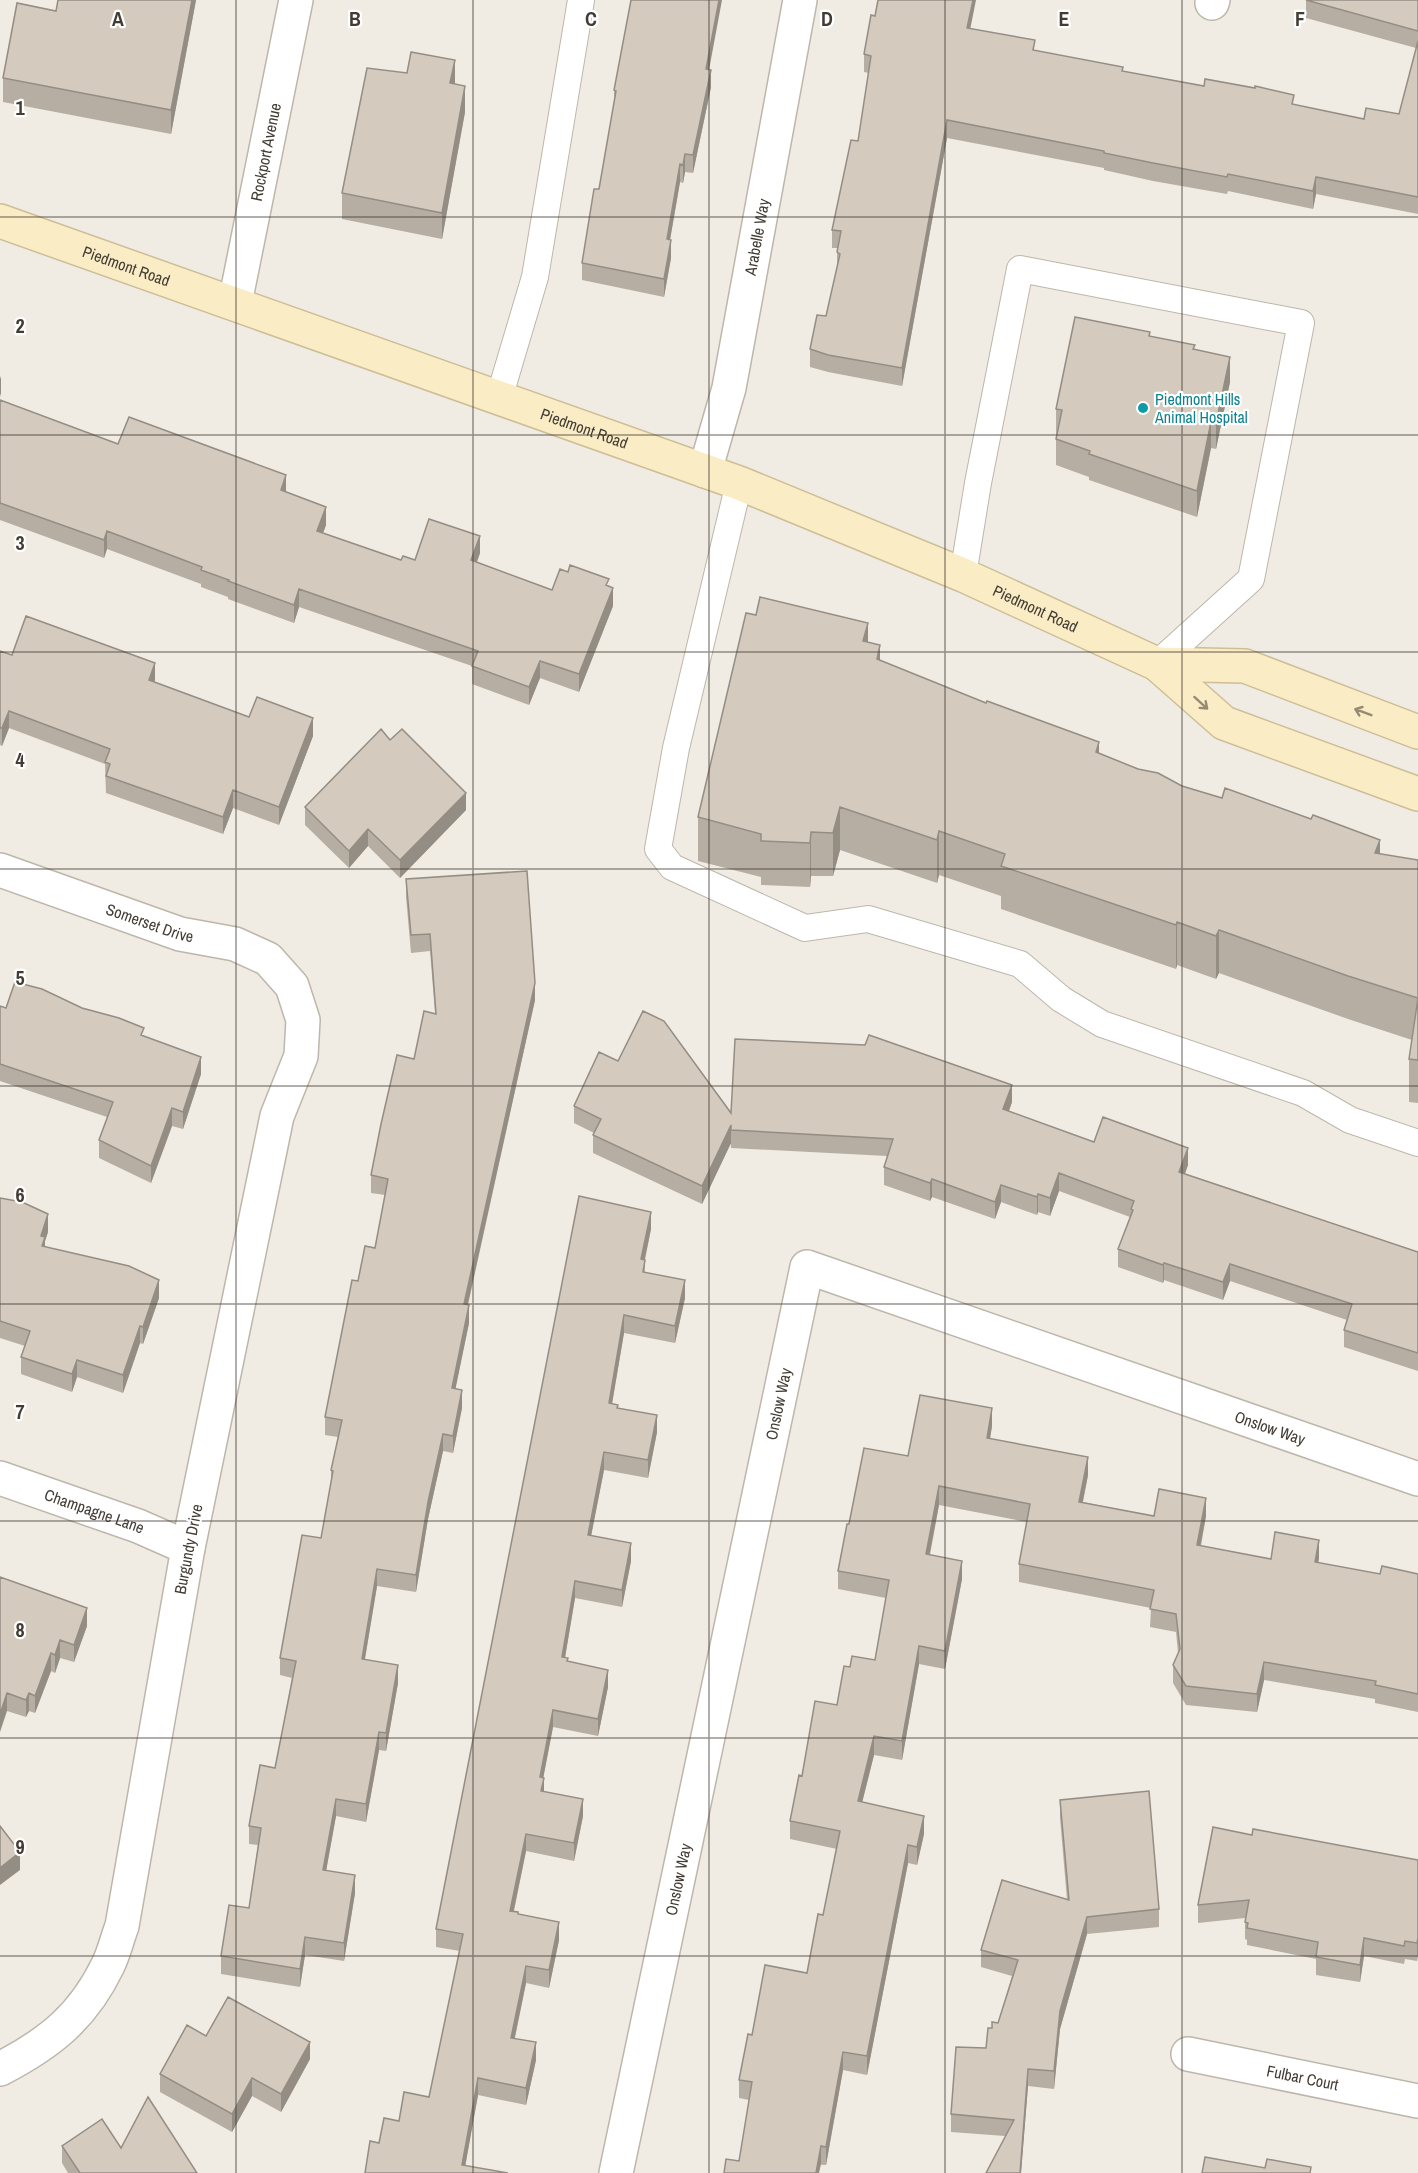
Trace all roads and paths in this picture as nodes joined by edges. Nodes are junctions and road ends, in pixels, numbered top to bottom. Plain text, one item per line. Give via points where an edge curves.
1 (296, 0) edge
2 (581, 0) edge
3 (800, 0) edge
4 (0, 220) edge
5 (235, 303) junction
6 (499, 398) junction
7 (705, 471) junction
8 (739, 483) junction
9 (963, 575) junction
10 (1157, 664) junction
11 (1418, 732) edge
12 (1418, 794) edge
13 (0, 870) edge
14 (292, 986) joint
15 (1418, 1143) edge
16 (0, 1478) edge
17 (1418, 1479) edge
18 (188, 1548) junction
19 (1188, 2054) dead end
20 (0, 2069) edge
21 (1418, 2101) edge
22 (616, 2173) edge

1 - 5 street, Rockport Avenue
2 - 6 lane via 535,277
3 - 7 street, Arabelle Way via 729,388
4 - 5 main road, Piedmont Road
5 - 6 main road, Piedmont Road
6 - 7 main road, Piedmont Road
7 - 8 main road, Piedmont Road
8 - 9 main road, Piedmont Road
8 - 15 lane via 676,748 658,849 672,867 805,928 867,919 1020,964 1061,999 1102,1024 1303,1093 1350,1120
9 - 10 main road, Piedmont Road
9 - 10 lane via 1020,269 1301,323 1251,579
11 -> 10 main road, Piedmont Road via 1245,666
10 -> 12 main road, Piedmont Road via 1224,723
13 - 14 street, Somerset Drive via 180,934 235,944 268,958
14 - 18 street, Burgundy Drive via 303,1020 301,1056 277,1116
16 - 18 street, Champagne Lane via 138,1526
17 - 22 street, Onslow Way via 807,1267
18 - 20 street, Burgundy Drive via 122,1926 109,1964 90,1999 64,2029 32,2053
19 - 21 street, Fulbar Court

